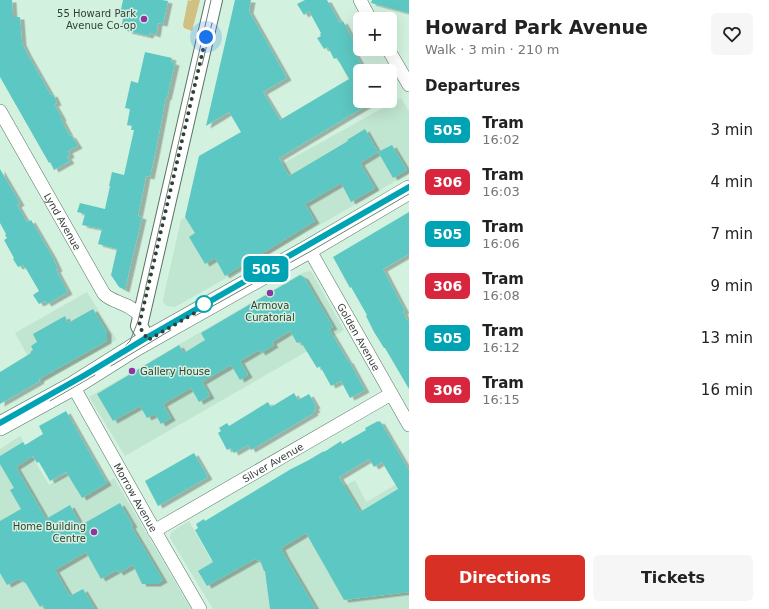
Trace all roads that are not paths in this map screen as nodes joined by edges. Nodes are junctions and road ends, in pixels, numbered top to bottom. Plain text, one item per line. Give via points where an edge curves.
1 (214, 0) edge
2 (360, 0) edge
3 (366, 12) edge
4 (392, 56) edge
5 (409, 85) edge
6 (0, 111) edge
7 (409, 190) edge
8 (310, 248) junction
9 (141, 316) junction
10 (148, 340) junction
11 (73, 386) junction
12 (390, 394) junction
13 (409, 425) edge
14 (0, 426) edge
15 (154, 531) junction
16 (200, 609) edge

1 - 9 street
2 - 3 street
4 - 5 street
6 - 9 street, Lynd Avenue via 104,294
7 - 8 main road
8 - 10 main road
8 - 12 street, Golden Avenue
9 - 10 street via 139,326
10 - 11 main road
11 - 14 main road
11 - 15 street, Morrow Avenue
12 - 13 street, Golden Avenue
12 - 15 street, Silver Avenue
15 - 16 street, Morrow Avenue

